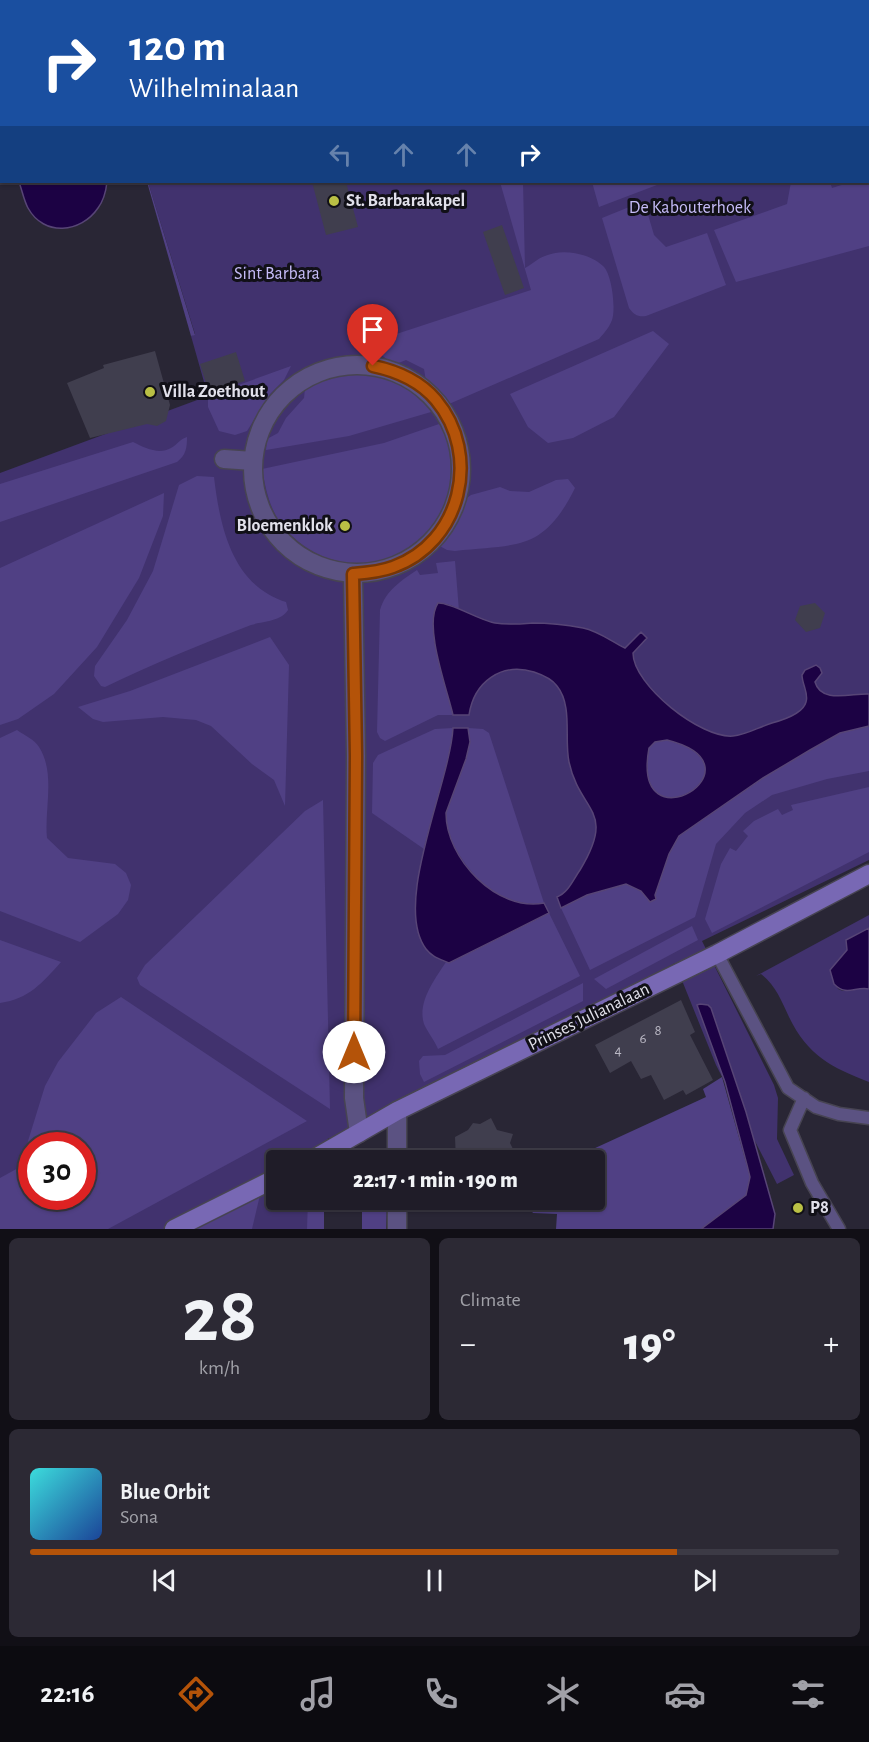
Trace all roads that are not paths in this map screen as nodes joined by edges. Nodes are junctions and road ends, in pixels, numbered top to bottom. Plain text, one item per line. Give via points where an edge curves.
1 (224, 459) dead end
2 (253, 461) junction
3 (353, 574) junction
4 (869, 874) edge
5 (717, 954) junction
6 (804, 1098) junction
7 (397, 1111) junction
8 (869, 1118) edge
9 (359, 1133) junction
10 (329, 1150) edge
11 (397, 1150) edge
12 (266, 1183) edge
13 (397, 1210) edge
14 (174, 1229) edge
15 (397, 1229) edge
16 (838, 1229) edge

1 - 2 street
2 - 3 street via 258,504 281,541 317,566
2 - 3 street via 261,428 280,399 307,377 339,366 373,366 407,377 436,400 459,447 461,482 445,527 413,558 374,573
3 - 9 street via 354,1098
4 - 5 street, Prinses Julianalaan
5 - 6 lane via 788,1088
5 - 7 street, Prinses Julianalaan
6 - 8 lane via 816,1107 838,1114
6 - 16 lane via 790,1130 812,1183
7 - 9 street, Prinses Julianalaan
7 - 11 street
9 - 10 street, Prinses Julianalaan
12 - 14 street
13 - 15 street

